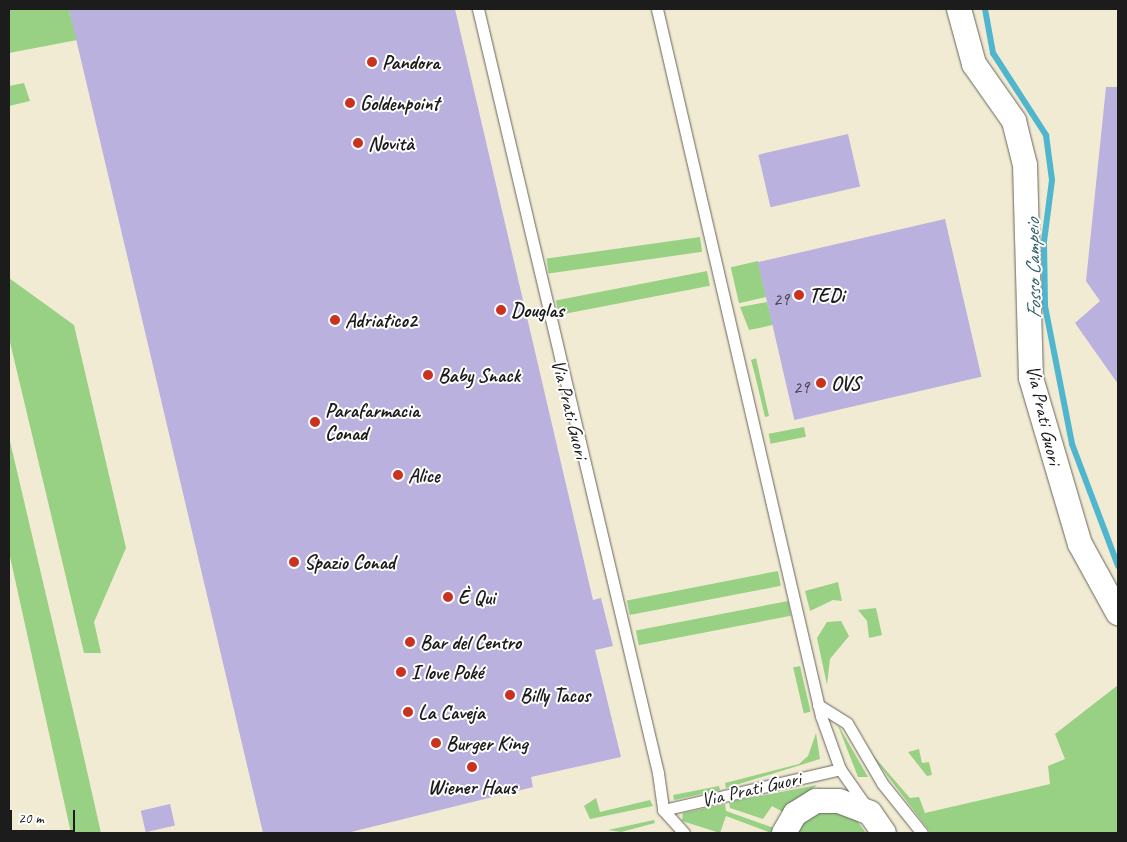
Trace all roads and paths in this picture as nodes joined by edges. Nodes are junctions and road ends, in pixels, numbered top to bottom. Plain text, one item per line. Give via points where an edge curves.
1 (478, 9) edge
2 (657, 9) edge
3 (958, 9) edge
4 (1118, 613) edge
5 (818, 705) junction
6 (840, 769) junction
7 (662, 810) junction
8 (879, 827) edge
9 (678, 833) edge
10 (784, 833) edge
11 (922, 833) edge

1 - 7 lane, Via Prati Guori via 658,773
2 - 5 lane, Via Prati Guori
3 - 4 street, Via Prati Guori via 974,64 1014,121 1025,165 1031,378 1080,544
5 - 6 lane, Via Prati Guori
5 - 11 lane via 848,723 882,783
6 - 7 lane, Via Prati Guori
6 - 8 lane, Via Prati Guori
7 - 9 lane
8 - 10 street, Via Prati Guori via 839,801 816,801 795,814

